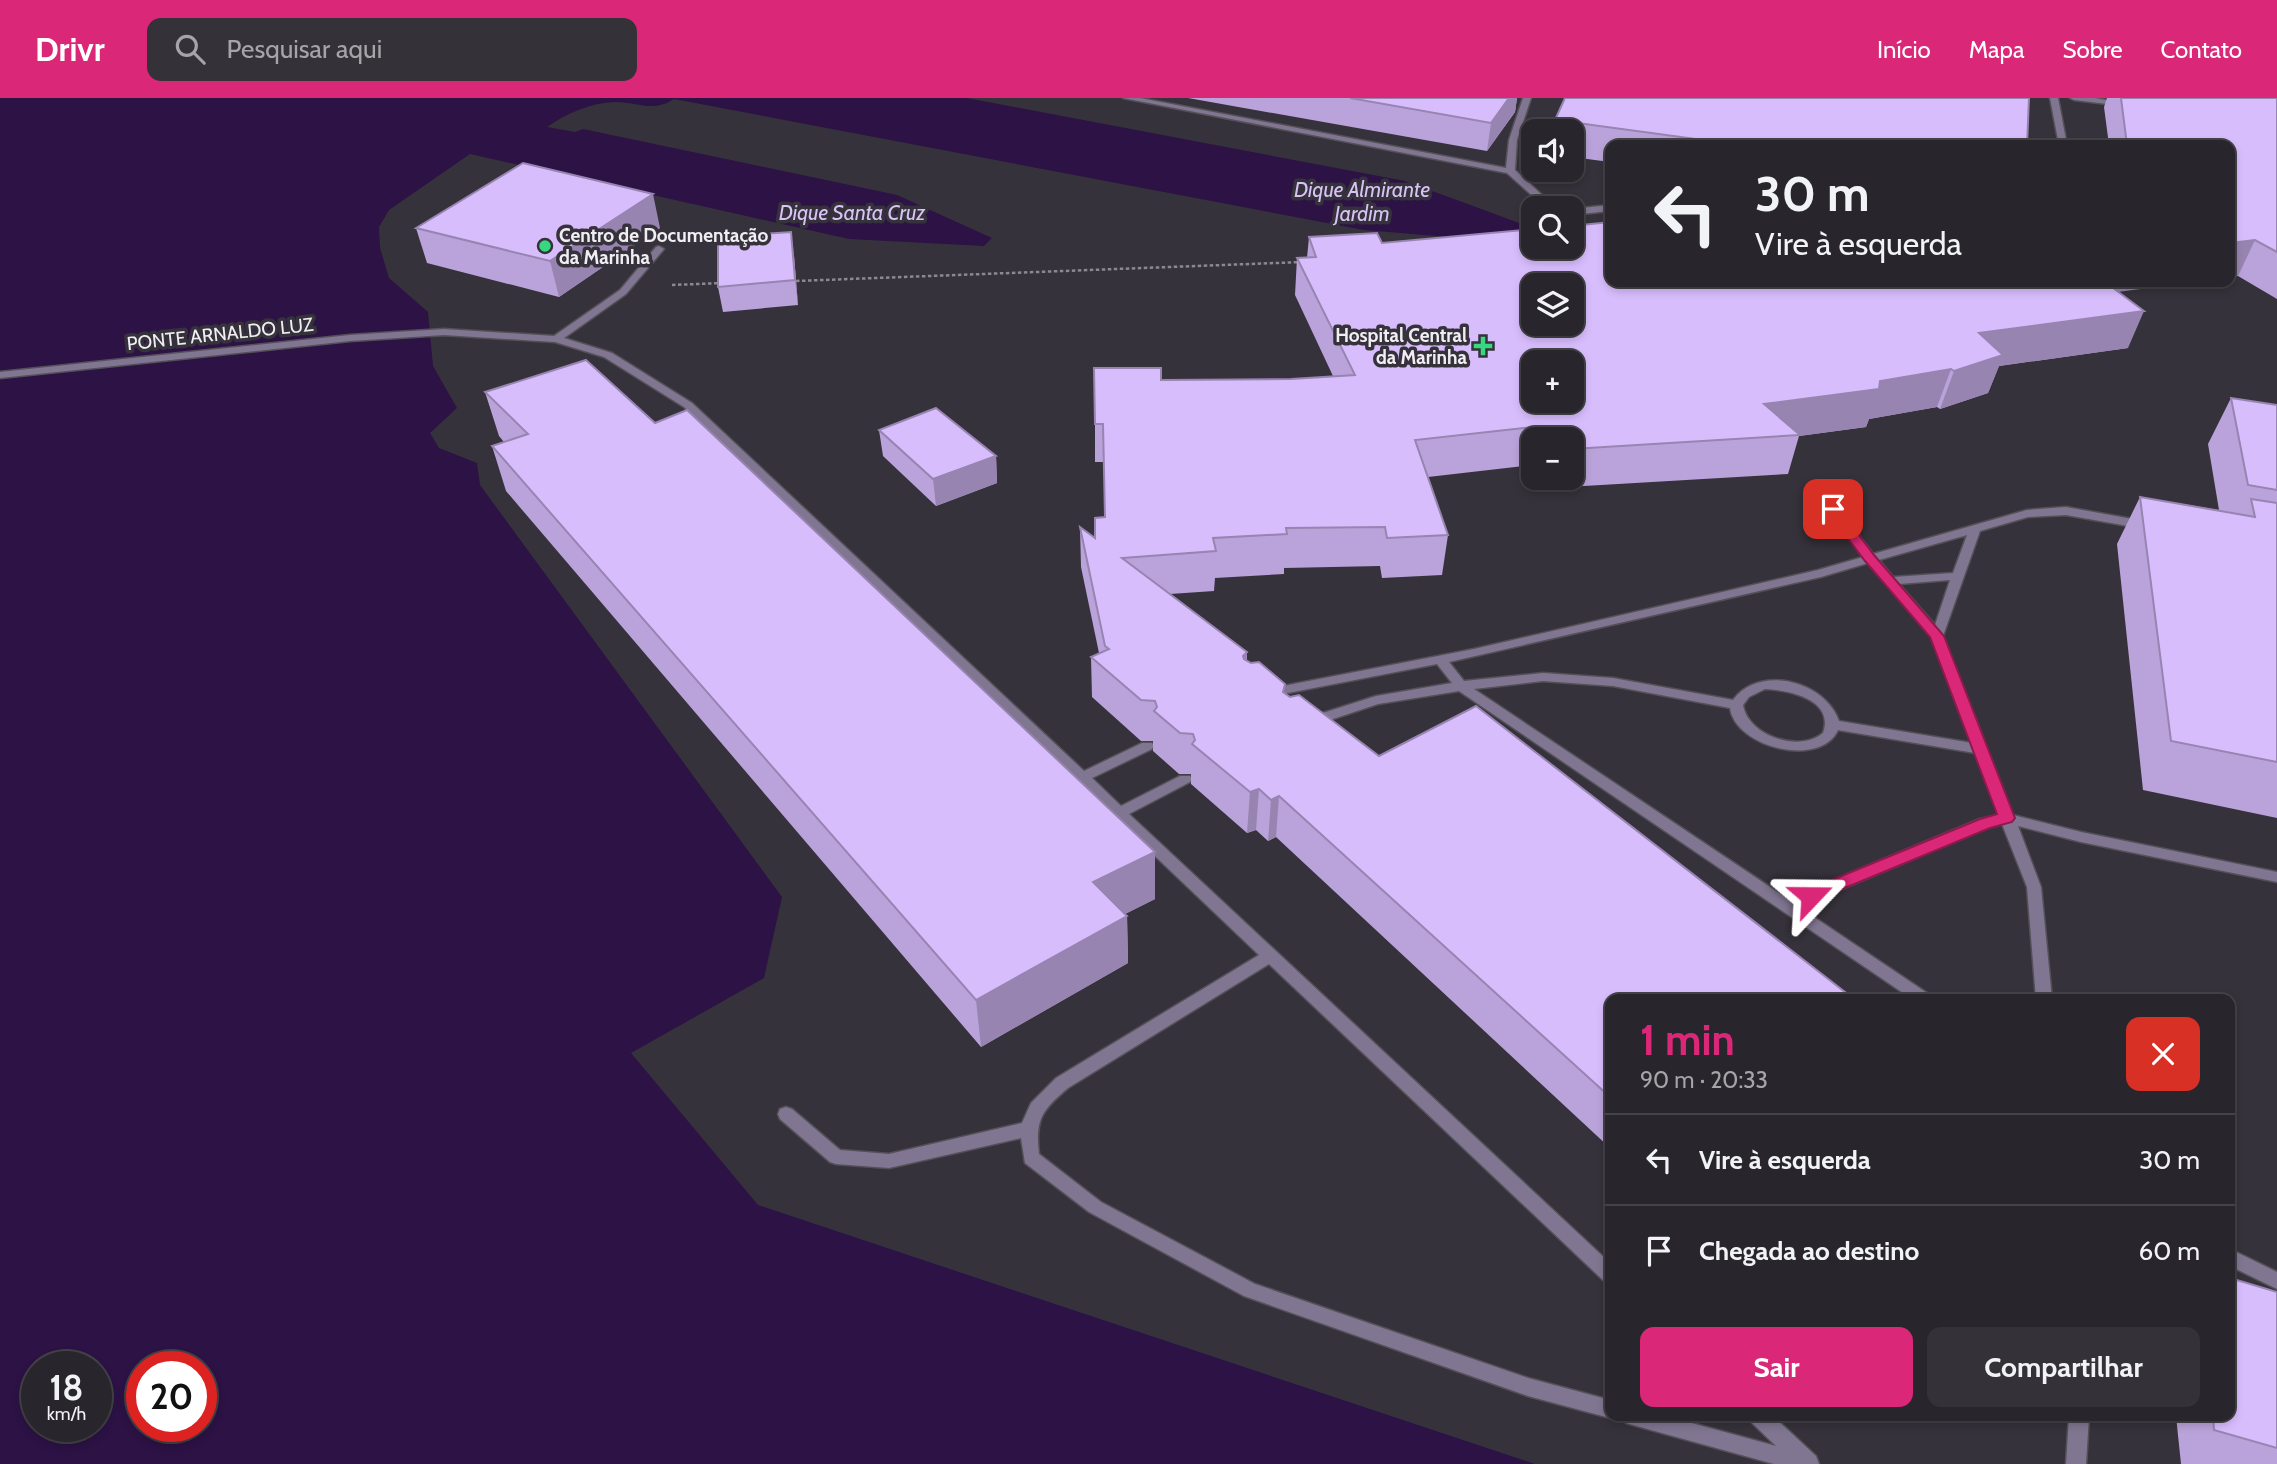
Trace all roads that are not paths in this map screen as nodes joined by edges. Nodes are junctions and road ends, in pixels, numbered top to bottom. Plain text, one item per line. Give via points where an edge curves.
1 (1126, 98) edge
2 (1515, 98) edge
3 (2054, 98) edge
4 (2074, 98) edge
5 (1527, 99) edge
6 (2128, 105) edge
7 (2062, 140) edge
8 (1510, 171) junction
9 (1538, 196) edge
10 (1605, 209) edge
11 (1584, 211) edge
12 (659, 248) dead end
13 (556, 339) junction
14 (0, 375) edge
15 (1833, 509) dead end
16 (1975, 528) junction
17 (2160, 528) edge
18 (1870, 558) junction
19 (1958, 576) junction
20 (1889, 581) junction
21 (1937, 636) junction
22 (1440, 659) junction
23 (1461, 686) junction
24 (1250, 696) edge
25 (1736, 705) junction
26 (1300, 725) edge
27 (1833, 725) junction
28 (1147, 746) dead end
29 (1979, 749) junction
30 (1083, 777) junction
31 (1185, 779) dead end
32 (1119, 813) junction
33 (2006, 818) junction
34 (2277, 877) edge
35 (1786, 906) junction
36 (1271, 955) junction
37 (1917, 994) edge
38 (2044, 994) edge
39 (786, 1114) dead end
40 (1028, 1129) junction
41 (2235, 1260) edge
42 (1605, 1270) edge
43 (2277, 1281) edge
44 (1605, 1408) edge
45 (1651, 1421) edge
46 (1764, 1421) edge
47 (2079, 1421) edge
48 (1809, 1464) edge
49 (2076, 1464) edge

1 - 8 lane
2 - 5 lane
3 - 7 lane
4 - 6 lane
5 - 8 lane via 1513,140
8 - 9 lane
10 - 11 lane
12 - 13 lane via 623,292
13 - 14 lane, PONTE ARNALDO LUZ via 444,331
13 - 30 lane, PONTE ARNALDO LUZ via 608,355 688,405
15 - 18 lane
16 - 17 lane via 2027,514 2066,511
16 - 18 lane
16 - 19 lane
18 - 20 lane
18 - 22 lane
19 - 20 lane
19 - 21 lane
20 - 21 lane
21 - 29 lane
22 - 23 lane
22 - 24 lane
23 - 25 lane via 1543,677 1613,682
23 - 26 lane via 1376,700
23 - 35 lane
25 - 27 lane via 1749,689 1787,686 1823,704
25 - 27 lane via 1738,716 1757,736 1791,747 1821,742
27 - 29 lane
28 - 30 lane
29 - 33 lane
30 - 32 lane, PONTE ARNALDO LUZ
31 - 32 lane
32 - 36 lane, PONTE ARNALDO LUZ
33 - 34 lane
33 - 35 lane
33 - 38 lane via 2034,887
35 - 37 lane
36 - 40 lane via 1062,1083 1040,1102
36 - 42 lane, PONTE ARNALDO LUZ
39 - 40 lane via 836,1157 889,1161
40 - 44 lane via 1031,1158 1095,1207 1251,1290 1528,1387
41 - 43 lane
45 - 48 lane
46 - 48 lane
47 - 49 lane

